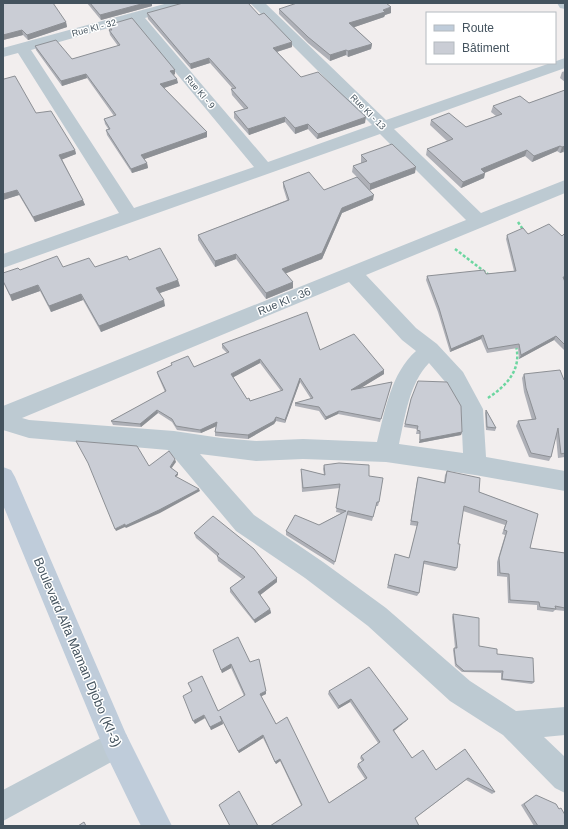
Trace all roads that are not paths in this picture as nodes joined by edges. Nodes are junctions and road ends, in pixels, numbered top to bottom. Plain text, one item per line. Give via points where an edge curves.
1 (184, 3) edge
2 (257, 3) edge
3 (136, 16) junction
4 (22, 48) junction
5 (3, 53) edge
6 (565, 63) edge
7 (384, 127) junction
8 (265, 169) junction
9 (565, 186) edge
10 (130, 216) junction
11 (479, 222) junction
12 (3, 261) edge
13 (352, 273) junction
14 (430, 350) junction
15 (3, 416) edge
16 (3, 421) edge
17 (174, 441) junction
18 (386, 452) junction
19 (475, 465) junction
20 (3, 477) edge
21 (565, 481) edge
22 (565, 722) edge
23 (513, 725) junction
24 (116, 744) junction
25 (565, 778) edge
26 (3, 806) edge
27 (157, 826) edge

1 - 3 street, Rue KI - 32
2 - 7 street, Rue KI - 13
3 - 4 street, Rue KI - 32
3 - 8 street, Rue KI - 9
4 - 5 street, Rue KI - 32
4 - 10 street
6 - 7 street
7 - 8 street
7 - 11 street, Rue KI - 13
8 - 10 street
9 - 11 street, Rue KI - 36
10 - 12 street
11 - 13 street, Rue KI - 36
13 - 14 street via 409,334
13 - 15 street, Rue KI - 36
14 - 18 street via 418,360 405,384
14 - 19 street via 455,378 472,409
16 - 17 street via 29,429
17 - 18 street via 256,450
17 - 23 street via 245,523 314,570 376,617 460,691
18 - 19 street
19 - 21 street
20 - 24 main road, Boulevard Alfa Maman Djobo (KI-3)
22 - 23 street
23 - 25 street
24 - 26 street
24 - 27 main road, Boulevard Alfa Maman Djobo (KI-3)

